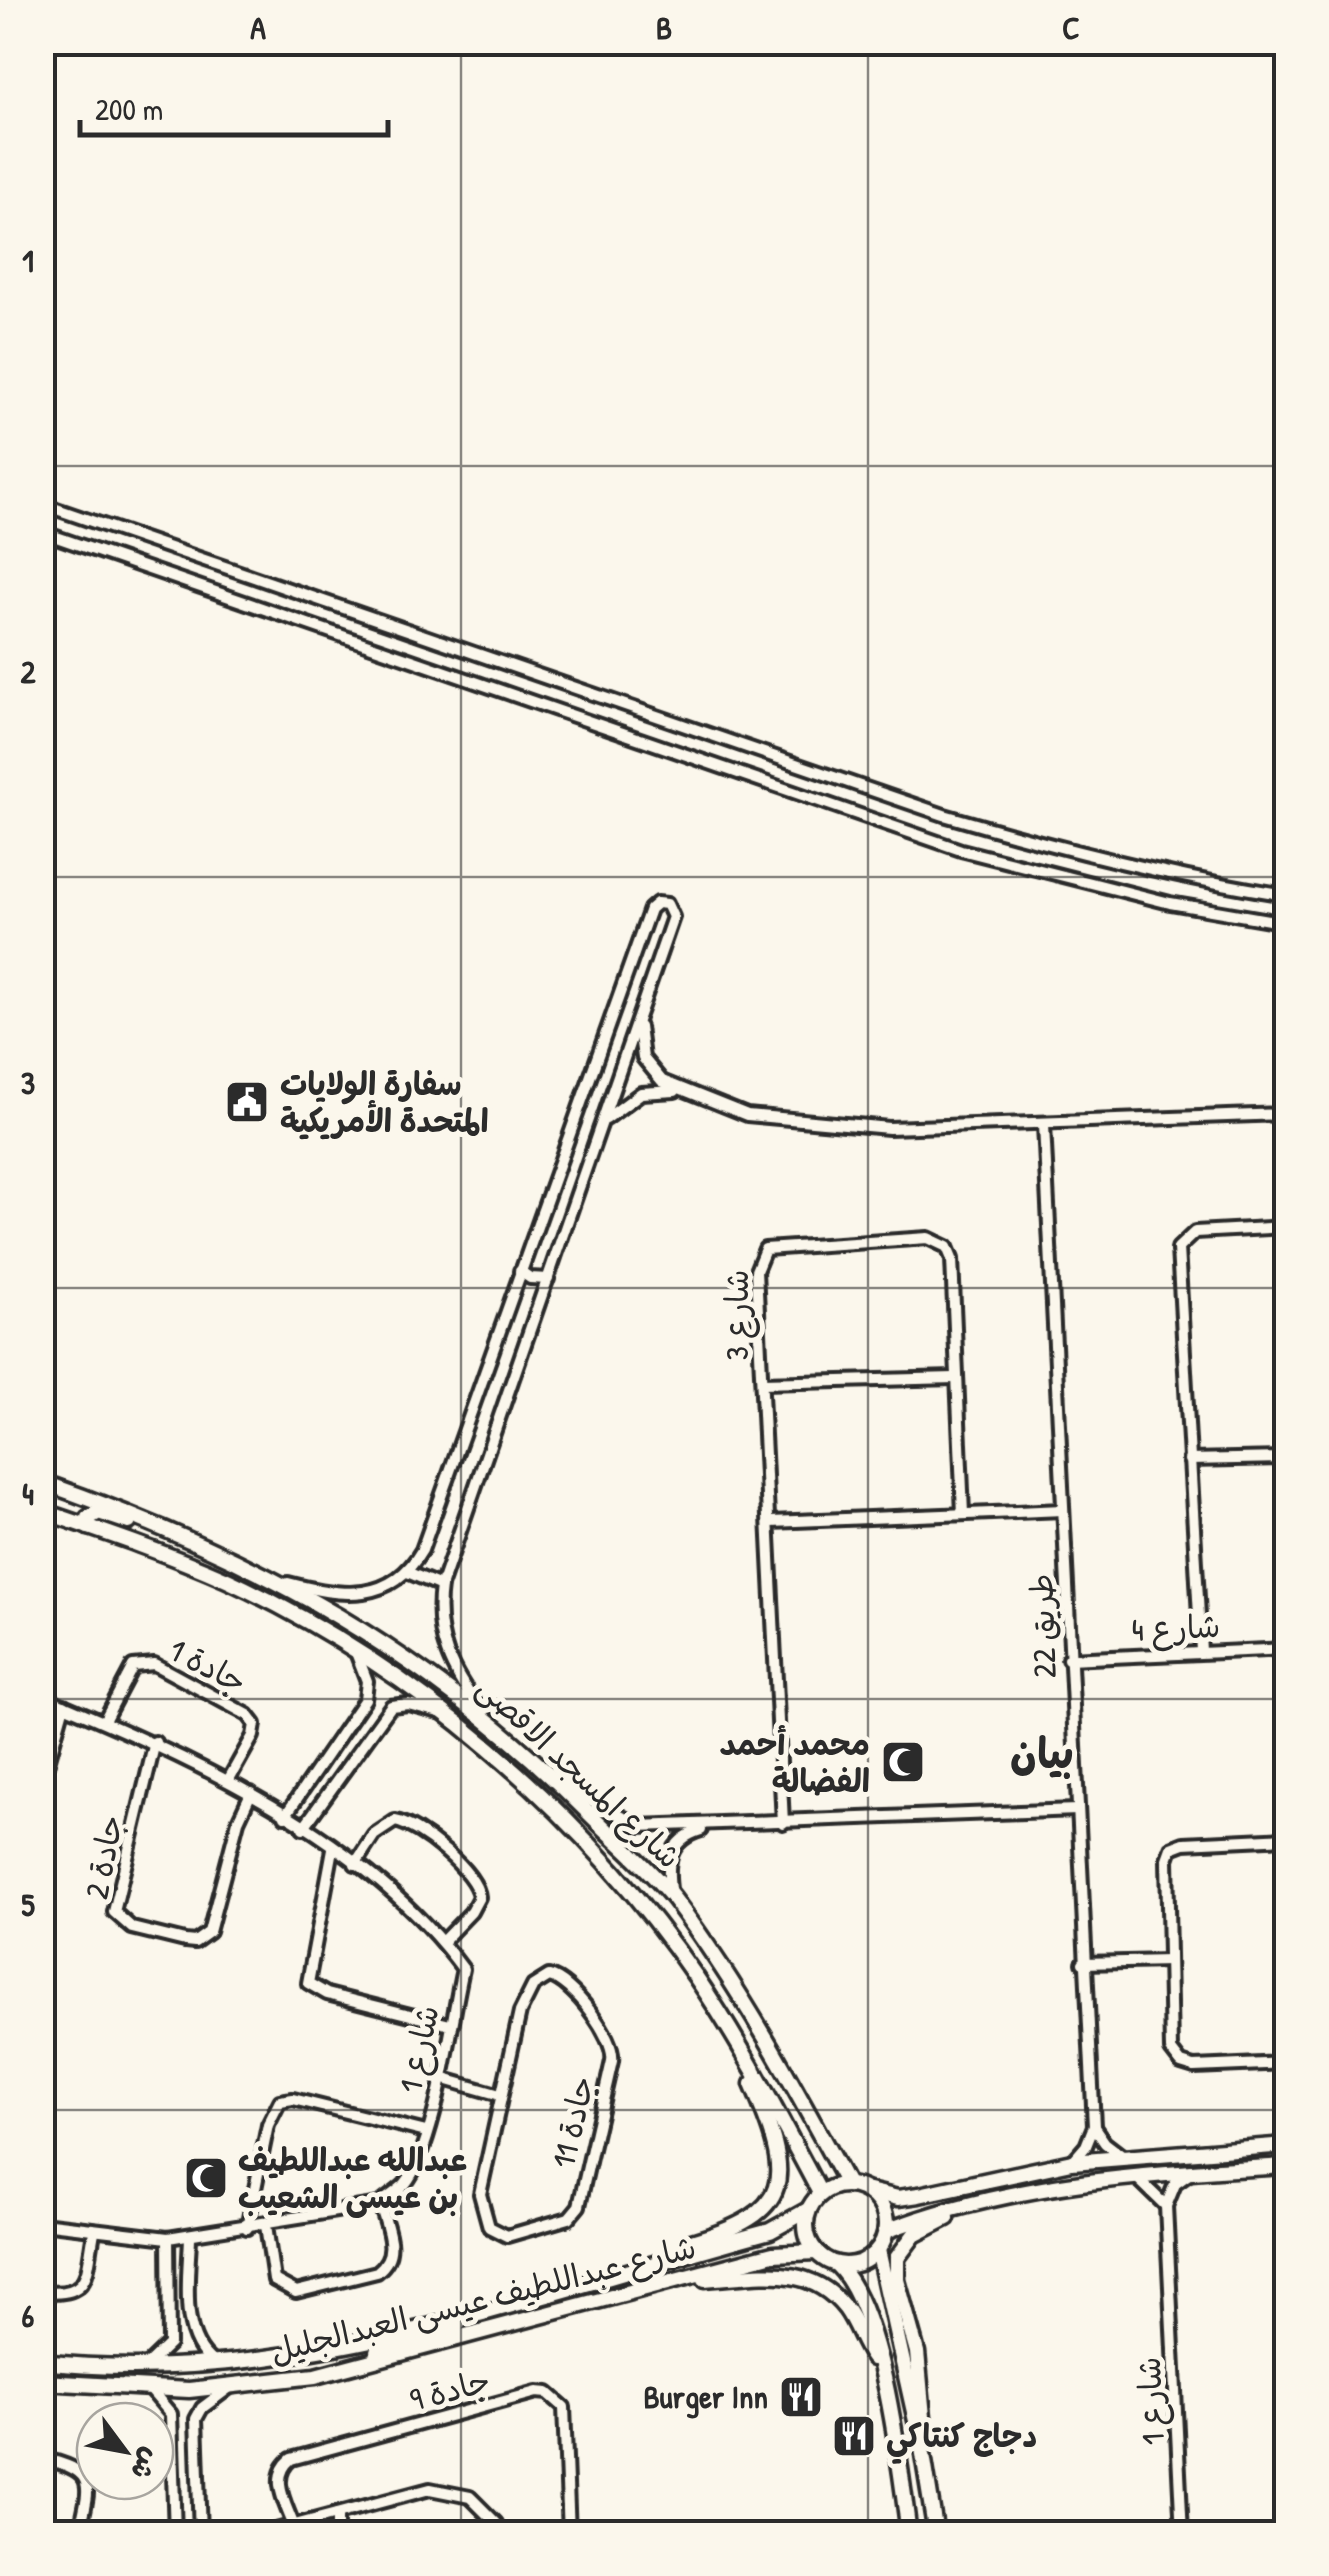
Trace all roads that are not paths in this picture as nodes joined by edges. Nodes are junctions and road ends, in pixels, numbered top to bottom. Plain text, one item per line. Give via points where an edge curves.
1 (42, 504) edge
2 (42, 532) edge
3 (1286, 895) edge
4 (1286, 923) edge
5 (640, 1014) junction
6 (676, 1090) junction
7 (1286, 1114) edge
8 (1044, 1125) junction
9 (600, 1129) junction
10 (1286, 1226) edge
11 (520, 1271) junction
12 (548, 1280) junction
13 (955, 1378) junction
14 (762, 1383) junction
15 (1286, 1458) edge
16 (1190, 1460) junction
17 (42, 1482) edge
18 (1063, 1510) junction
19 (42, 1511) edge
20 (963, 1514) junction
21 (771, 1522) junction
22 (158, 1525) junction
23 (88, 1527) junction
24 (406, 1572) junction
25 (279, 1581) junction
26 (441, 1586) junction
27 (1286, 1648) edge
28 (1201, 1651) junction
29 (358, 1655) junction
30 (1068, 1659) junction
31 (42, 1696) edge
32 (64, 1705) junction
33 (441, 1712) junction
34 (484, 1715) junction
35 (104, 1719) junction
36 (154, 1742) junction
37 (44, 1770) edge
38 (554, 1777) junction
39 (229, 1779) junction
40 (42, 1784) edge
41 (251, 1793) junction
42 (1077, 1810) junction
43 (285, 1816) junction
44 (783, 1823) junction
45 (714, 1826) junction
46 (303, 1828) junction
47 (1286, 1838) edge
48 (332, 1849) junction
49 (355, 1864) junction
50 (672, 1896) junction
51 (442, 1942) junction
52 (1169, 1961) junction
53 (1083, 1963) junction
54 (720, 1967) junction
55 (696, 1977) junction
56 (726, 2024) junction
57 (450, 2025) junction
58 (1286, 2063) edge
59 (440, 2078) junction
60 (500, 2095) junction
61 (1094, 2126) junction
62 (426, 2132) junction
63 (1286, 2145) edge
64 (1122, 2156) junction
65 (1286, 2158) edge
66 (1072, 2162) junction
67 (1286, 2166) edge
68 (1255, 2168) junction
69 (1198, 2171) junction
70 (1136, 2177) junction
71 (848, 2184) junction
72 (869, 2191) junction
73 (820, 2194) junction
74 (380, 2204) junction
75 (974, 2206) junction
76 (1166, 2206) junction
77 (808, 2210) junction
78 (42, 2223) edge
79 (266, 2225) junction
80 (247, 2228) junction
81 (886, 2231) junction
82 (94, 2232) junction
83 (190, 2237) junction
84 (168, 2238) junction
85 (878, 2250) junction
86 (816, 2252) junction
87 (837, 2265) junction
88 (629, 2269) junction
89 (680, 2279) junction
90 (568, 2286) junction
91 (42, 2292) edge
92 (460, 2316) junction
93 (477, 2333) junction
94 (42, 2362) edge
95 (219, 2366) junction
96 (144, 2367) junction
97 (342, 2370) junction
98 (880, 2370) junction
99 (42, 2382) edge
100 (230, 2386) junction
101 (150, 2388) junction
102 (922, 2448) junction
103 (42, 2458) edge
104 (337, 2514) junction
105 (293, 2524) junction
106 (42, 2528) edge
107 (79, 2534) edge
108 (175, 2534) edge
109 (200, 2534) edge
110 (261, 2534) edge
111 (337, 2534) edge
112 (498, 2534) edge
113 (569, 2534) edge
114 (909, 2534) edge
115 (936, 2534) edge
116 (1182, 2534) edge

1 - 3 street via 944,816 1075,853
2 - 4 street via 962,850 1170,903
5 - 6 street via 643,1058
5 - 9 street
5 - 11 street via 674,917 662,902 650,910
6 - 8 street via 747,1115 889,1128
6 - 9 street via 630,1098
7 - 8 street
8 - 18 street, طريق 22
9 - 12 street
10 - 16 street via 1195,1232 1178,1248
11 - 12 street
11 - 24 street via 422,1550
12 - 26 street
13 - 14 street
13 - 14 street, شارع 3 via 952,1259 947,1247 928,1238 765,1249 756,1271
13 - 20 street, شارع 3
14 - 21 street, شارع 3
15 - 16 street
16 - 28 street
17 - 22 main road, شارع المسجد الاقصى
18 - 20 street
18 - 30 street, طريق 22
19 - 23 main road, شارع المسجد الاقصى
20 - 21 street
21 - 44 street, شارع 3
22 - 23 main road via 146,1528 99,1512 88,1518
22 - 25 main road, شارع المسجد الاقصى
23 - 29 main road, شارع المسجد الاقصى via 228,1581
24 - 25 street via 385,1587 348,1596
24 - 26 street
25 - 34 main road, شارع المسجد الاقصى via 408,1657
26 - 34 street via 446,1657
27 - 28 street, شارع 4
28 - 30 street, شارع 4
29 - 33 main road, شارع المسجد الاقصى
29 - 43 street via 366,1699
30 - 42 street, طريق 22
31 - 32 street, شارع 1
32 - 35 street, شارع 1
32 - 37 street
33 - 46 street via 391,1706
33 - 55 main road, شارع المسجد الاقصى via 563,1818
34 - 38 main road, شارع المسجد الاقصى
35 - 36 street, شارع 1
35 - 39 street, جادة 1 via 133,1666 154,1664 255,1724
36 - 39 street, شارع 1
36 - 41 street, جادة 2 via 114,1912 125,1925 186,1942 209,1932
37 - 40 street
38 - 45 street via 630,1824
38 - 50 main road, شارع المسجد الاقصى
39 - 41 street, شارع 1
41 - 43 street, شارع 1
42 - 44 street
42 - 53 street, طريق 22
43 - 46 street, شارع 1
44 - 45 street
45 - 50 street via 674,1846 668,1864
46 - 48 street, شارع 1
47 - 52 street via 1172,1848
48 - 49 street, شارع 1
48 - 57 street via 308,1982 326,1994
49 - 51 street, شارع 1
49 - 51 street via 374,1835 395,1821 450,1856 474,1880 479,1897
50 - 54 main road, شارع المسجد الاقصى
51 - 57 street, شارع 1 via 463,1970
52 - 53 street
52 - 58 street via 1171,2050 1181,2063
53 - 61 street, طريق 22
54 - 55 main road via 713,1982
54 - 71 main road, شارع المسجد الاقصى
55 - 56 main road, شارع المسجد الاقصى
56 - 73 main road, شارع المسجد الاقصى
56 - 88 main road via 774,2134 776,2193 736,2228
57 - 59 street, شارع 1
59 - 60 street
59 - 62 street, شارع 1
60 - 60 street, جادة 11 via 480,2194 489,2227 507,2236 569,2218 579,2206 612,2061 606,2033 557,1978 540,1978 525,1997
61 - 64 street
61 - 66 street
62 - 74 street, شارع 1 via 405,2184
62 - 80 street via 294,2099 280,2102 268,2125
63 - 64 main road
64 - 66 main road
65 - 68 main road
66 - 72 main road via 919,2195
67 - 68 main road
68 - 69 main road
69 - 70 main road
69 - 76 street via 1175,2184
70 - 75 main road via 1079,2182
70 - 76 street
71 - 72 main road
71 - 73 main road
72 - 81 main road via 883,2208
73 - 77 main road
74 - 79 street
74 - 79 street via 392,2250 386,2266 296,2292 274,2280
75 - 81 main road
75 - 102 main road via 914,2234 897,2258 923,2390
76 - 116 street, شارع 1
77 - 86 main road via 808,2240
77 - 88 main road, شارع عبداللطيف عيسى العبدالجليل via 770,2230
78 - 82 street
79 - 80 street
80 - 83 street
81 - 85 main road
82 - 84 street
82 - 91 street via 77,2291
83 - 84 street
83 - 95 street via 190,2327 202,2354
84 - 96 street via 168,2344
85 - 87 main road via 860,2263
85 - 102 main road
86 - 87 main road
86 - 89 main road, شارع عبداللطيف عيسى العبدالجليل via 773,2254
87 - 98 main road via 863,2300
88 - 90 main road, شارع عبداللطيف عيسى العبدالجليل
89 - 93 main road, شارع عبداللطيف عيسى العبدالجليل
89 - 98 main road via 778,2272 818,2284 846,2310
90 - 92 main road, شارع عبداللطيف عيسى العبدالجليل
90 - 93 main road via 553,2299 480,2318
92 - 95 main road, شارع عبداللطيف عيسى العبدالجليل via 323,2352
92 - 97 main road via 456,2328 365,2354
93 - 97 main road, شارع عبداللطيف عيسى العبدالجليل
94 - 96 main road, شارع عبداللطيف عيسى العبدالجليل
95 - 96 main road, شارع عبداللطيف عيسى العبدالجليل
97 - 100 main road, شارع عبداللطيف عيسى العبدالجليل
98 - 114 main road
99 - 101 main road, شارع عبداللطيف عيسى العبدالجليل
100 - 101 main road, شارع عبداللطيف عيسى العبدالجليل
100 - 109 street via 196,2419
101 - 108 street via 171,2414
102 - 115 main road
103 - 107 street via 86,2476
104 - 105 street
104 - 111 street
104 - 112 street via 430,2489 470,2497 496,2523
105 - 110 street
105 - 113 street, جادة 9 via 279,2482 291,2459 537,2392 564,2406
106 - 107 street

